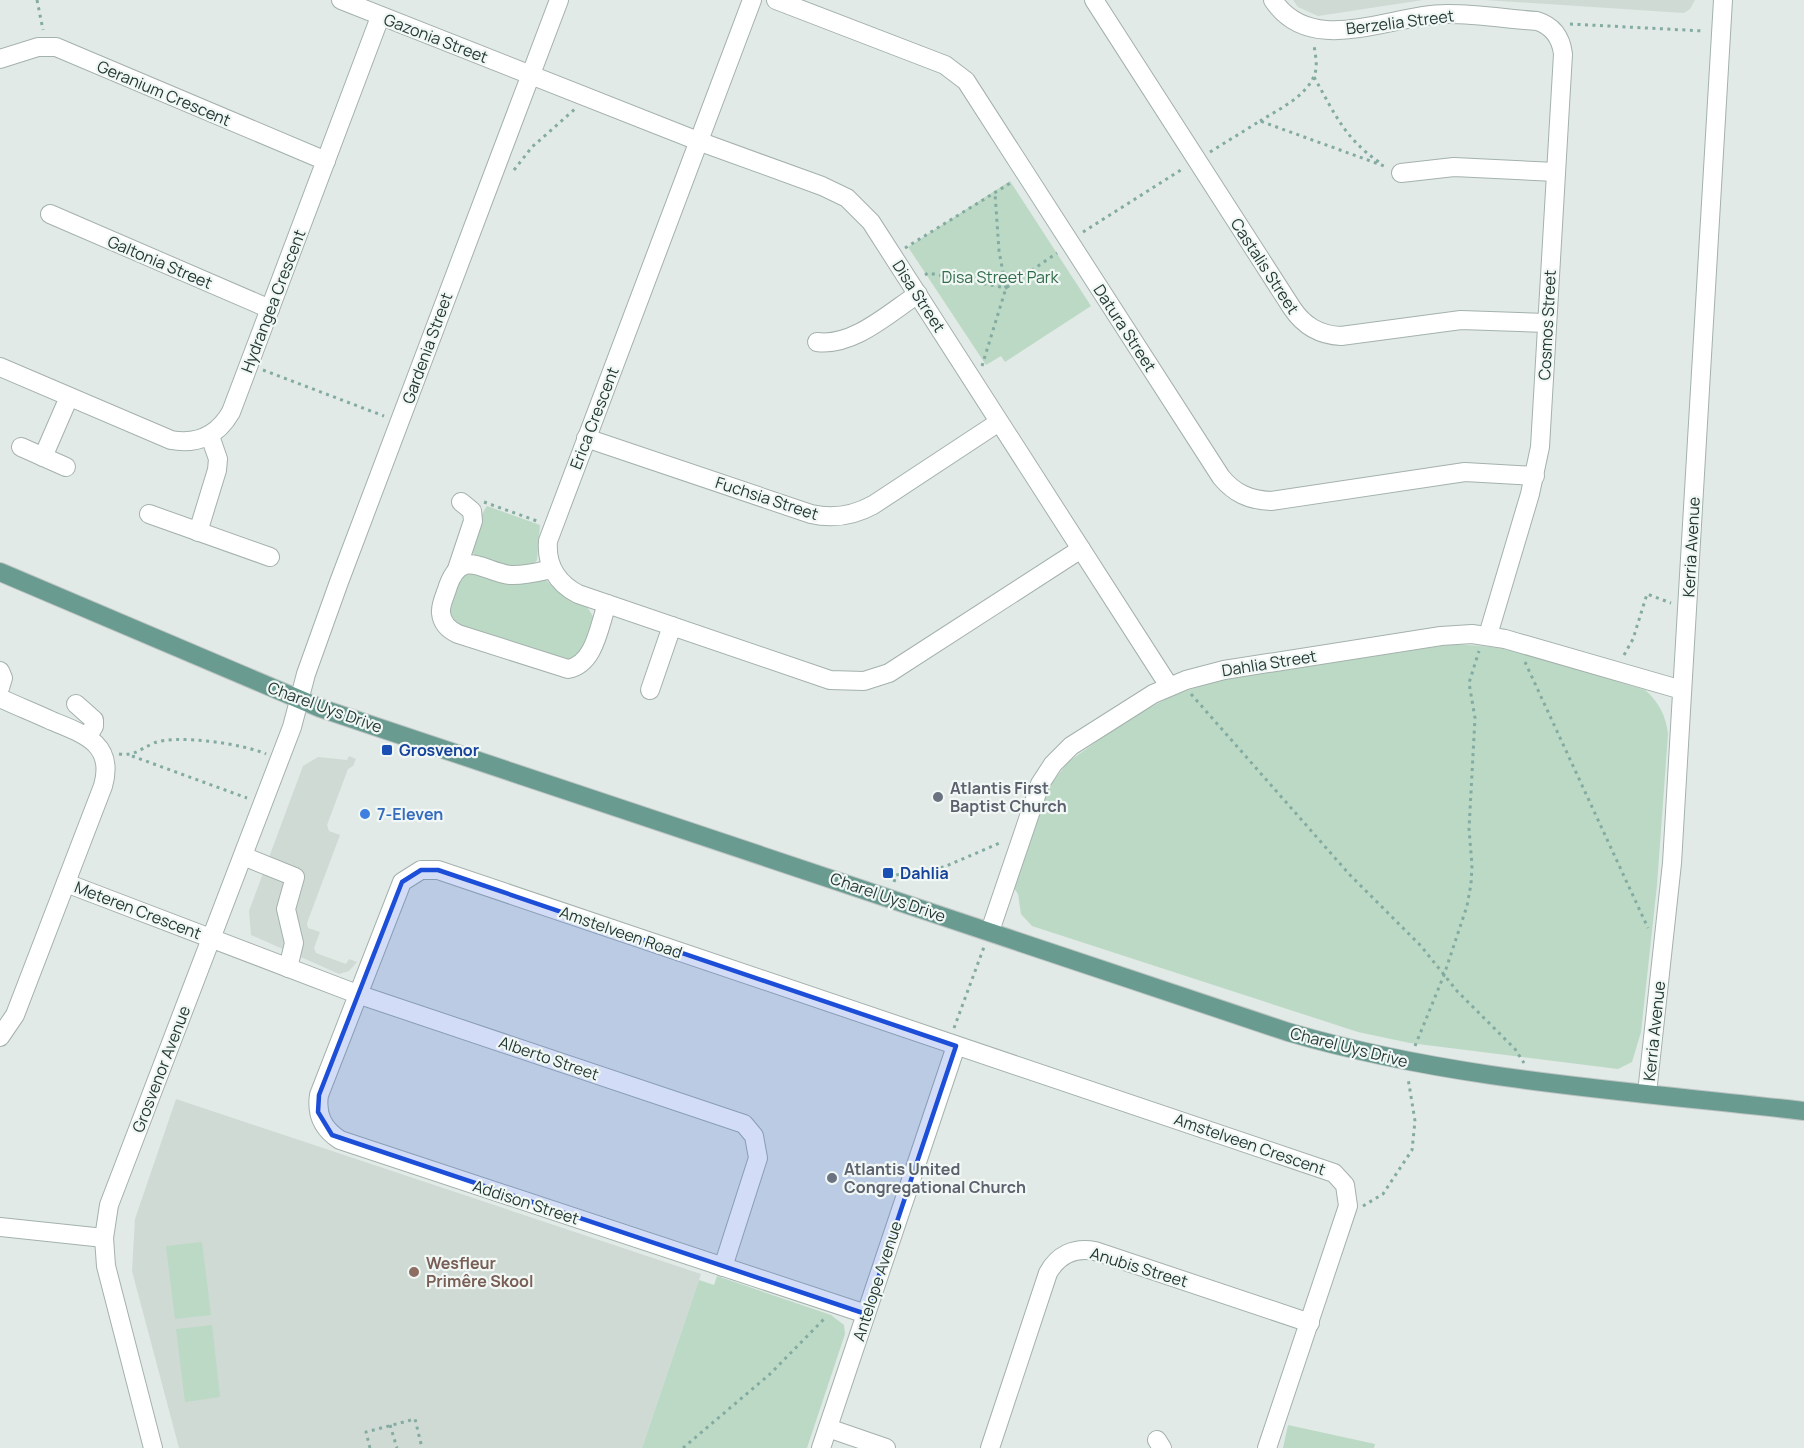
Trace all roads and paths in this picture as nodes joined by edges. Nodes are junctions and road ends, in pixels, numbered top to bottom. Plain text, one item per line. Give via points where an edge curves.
1 (37, 0) edge
2 (341, 0) edge
3 (559, 0) edge
4 (752, 0) edge
5 (776, 0) edge
6 (1094, 0) edge
7 (1273, 0) edge
8 (1723, 0) edge
9 (1467, 8) edge
10 (380, 17) junction
11 (1539, 22) junction
12 (1311, 29) junction
13 (1721, 32) junction
14 (46, 46) junction
15 (0, 59) edge
16 (531, 73) junction
17 (1314, 77) junction
18 (591, 98) junction
19 (1260, 121) junction
20 (698, 141) junction
21 (1197, 160) junction
22 (326, 161) junction
23 (1383, 165) junction
24 (1556, 172) junction
25 (1026, 173) junction
26 (1401, 173) joint
27 (489, 181) junction
28 (995, 194) junction
29 (50, 214) dead end
30 (1071, 243) junction
31 (893, 255) junction
32 (1006, 288) junction
33 (915, 290) junction
34 (270, 309) junction
35 (1547, 323) junction
36 (817, 342) dead end
37 (249, 366) junction
38 (0, 367) edge
39 (972, 379) junction
40 (69, 397) junction
41 (399, 422) junction
42 (999, 422) junction
43 (210, 436) junction
44 (586, 438) junction
45 (21, 447) dead end
46 (44, 457) junction
47 (66, 467) dead end
48 (1535, 476) junction
49 (461, 502) joint
50 (148, 514) dead end
51 (554, 525) junction
52 (198, 531) junction
53 (1081, 549) junction
54 (270, 557) dead end
55 (457, 569) junction
56 (552, 569) junction
57 (0, 572) edge
58 (607, 604) junction
59 (1687, 609) junction
60 (672, 626) junction
61 (1488, 635) junction
62 (1521, 644) junction
63 (1616, 652) dead end
64 (0, 671) edge
65 (1177, 683) junction
66 (0, 688) edge
67 (650, 690) dead end
68 (1682, 690) junction
69 (0, 698) edge
70 (300, 699) junction
71 (76, 704) dead end
72 (94, 742) junction
73 (130, 755) junction
74 (280, 760) junction
75 (262, 805) junction
76 (1022, 837) junction
77 (243, 856) junction
78 (66, 883) junction
79 (888, 897) junction
80 (990, 931) junction
81 (211, 938) junction
82 (1664, 939) junction
83 (288, 968) junction
84 (1444, 975) junction
85 (357, 994) junction
86 (0, 1037) edge
87 (952, 1044) junction
88 (1407, 1063) junction
89 (1535, 1079) junction
90 (1647, 1093) junction
91 (1804, 1111) edge
92 (1348, 1201) junction
93 (0, 1227) edge
94 (104, 1238) junction
95 (723, 1267) junction
96 (836, 1304) junction
97 (866, 1314) junction
98 (1310, 1323) junction
99 (390, 1425) junction
100 (828, 1428) junction
101 (153, 1448) edge
102 (370, 1448) edge
103 (397, 1448) edge
104 (422, 1448) edge
105 (683, 1448) edge
106 (821, 1448) edge
107 (886, 1448) edge
108 (990, 1448) edge
109 (1268, 1448) edge

1 - 14 path
2 - 10 street, Gazonia Street
3 - 16 street, Gardenia Street
4 - 20 street
5 - 25 street, Datura Street via 952,69 966,81
6 - 21 street, Castalis Street
7 - 12 street via 1292,20
8 - 13 street, Kerria Avenue
9 - 11 street, Berzelia Street
9 - 12 street, Berzelia Street via 1332,31
10 - 16 street, Gazonia Street
10 - 22 street, Hydrangea Crescent
11 - 13 path
11 - 24 street, Cosmos Street via 1556,33 1563,54
12 - 17 path via 1317,67
13 - 59 street, Kerria Avenue
14 - 15 street
14 - 22 street, Geranium Crescent via 65,50
16 - 18 street, Disa Street
16 - 27 street, Gardenia Street
17 - 19 path via 1291,101
17 - 23 path via 1346,133
18 - 20 street, Disa Street
18 - 27 path via 532,147 501,188
19 - 21 path
19 - 23 path
20 - 31 street, Disa Street via 835,191 864,213
20 - 44 street, Erica Crescent
21 - 30 path via 1079,234
21 - 35 street, Castalis Street via 1298,317 1315,331 1341,336 1461,320
22 - 34 street, Hydrangea Crescent
23 - 26 path
24 - 26 street via 1454,167
24 - 35 street, Cosmos Street
25 - 28 path
25 - 30 street, Datura Street
27 - 41 street, Gardenia Street
28 - 31 path
28 - 32 path
29 - 34 street, Galtonia Street
30 - 32 path
30 - 48 street, Datura Street via 1221,477 1241,495 1271,501 1465,472
31 - 33 street, Disa Street
32 - 33 path via 928,273
32 - 39 path via 984,364
33 - 36 street via 847,339 831,344
33 - 39 street, Disa Street
34 - 37 street, Hydrangea Crescent
35 - 48 street, Cosmos Street
37 - 41 path
37 - 43 street, Hydrangea Crescent via 231,412
38 - 40 street
39 - 42 street, Disa Street
40 - 43 street via 171,440 191,442
40 - 46 street
41 - 70 street, Gardenia Street
42 - 44 street, Fuchsia Street via 873,505 853,514 832,517 811,514
42 - 53 street, Disa Street
43 - 52 street via 218,459 217,470
44 - 51 street, Erica Crescent
45 - 46 street
46 - 47 street
48 - 61 street, Cosmos Street
49 - 51 path via 490,502
49 - 55 street via 472,511 473,521
50 - 52 street
51 - 56 street, Erica Crescent via 547,551
52 - 54 street
53 - 60 street via 889,673 864,681 830,680
53 - 65 street, Disa Street
55 - 56 street via 473,564 514,575
55 - 58 street via 441,606 442,619 449,628 562,668 574,668 586,660
56 - 58 street via 570,590
57 - 70 main road, Charel Uys Drive
58 - 60 street
59 - 63 path via 1647,594 1626,655
59 - 68 street, Kerria Avenue
60 - 67 street
61 - 62 street, Dahlia Street
61 - 65 street, Dahlia Street via 1441,636 1224,670
61 - 84 path via 1476,656 1469,683 1475,717 1469,830 1471,884
62 - 68 street, Dahlia Street
62 - 82 path via 1522,655 1646,927
64 - 66 street
65 - 76 street, Dahlia Street via 1138,703 1061,755 1040,784
65 - 84 path
68 - 82 street, Kerria Avenue
69 - 72 street
70 - 74 street, Grosvenor Avenue
70 - 79 main road, Charel Uys Drive
71 - 72 street, Meteren Crescent via 94,720
72 - 73 path
72 - 78 street, Meteren Crescent via 104,759 105,777
73 - 74 path via 155,742 195,741 250,747
73 - 75 path
74 - 75 street, Grosvenor Avenue
75 - 77 street, Grosvenor Avenue
76 - 79 path via 944,867 896,875
76 - 80 street, Dahlia Street
77 - 81 street, Grosvenor Avenue
77 - 83 street via 291,870 286,909 294,944
78 - 81 street, Meteren Crescent
78 - 86 street, Meteren Crescent via 15,1016
79 - 80 main road, Charel Uys Drive
80 - 87 path
80 - 88 main road, Charel Uys Drive via 1288,1032
81 - 83 street, Alberto Street
81 - 94 street, Grosvenor Avenue via 109,1205
82 - 90 street, Kerria Avenue
83 - 85 street, Alberto Street
84 - 88 path
84 - 89 path via 1515,1049
85 - 87 street, Amstelveen Road via 398,888 413,873 430,869
85 - 95 street, Alberto Street via 744,1124 754,1136 758,1158
85 - 95 street, Addison Street via 319,1095 318,1112 332,1135
87 - 92 street, Amstelveen Crescent via 1328,1169 1345,1185
87 - 97 street, Antelope Avenue
88 - 89 main road, Charel Uys Drive
88 - 92 path via 1408,1095 1415,1121 1413,1150 1383,1194 1354,1212
89 - 90 main road, Charel Uys Drive
90 - 91 main road, Charel Uys Drive
92 - 98 street
93 - 94 street
94 - 101 street, Grosvenor Avenue via 108,1279
95 - 96 street, Addison Street
96 - 97 street, Addison Street
96 - 105 path via 770,1374
97 - 100 street, Antelope Avenue
98 - 108 street, Anubis Street via 1095,1251 1072,1251 1055,1262 1048,1274
98 - 109 street
99 - 102 path via 366,1432
99 - 103 path
99 - 104 path via 415,1419
100 - 106 street, Antelope Avenue
100 - 107 street

